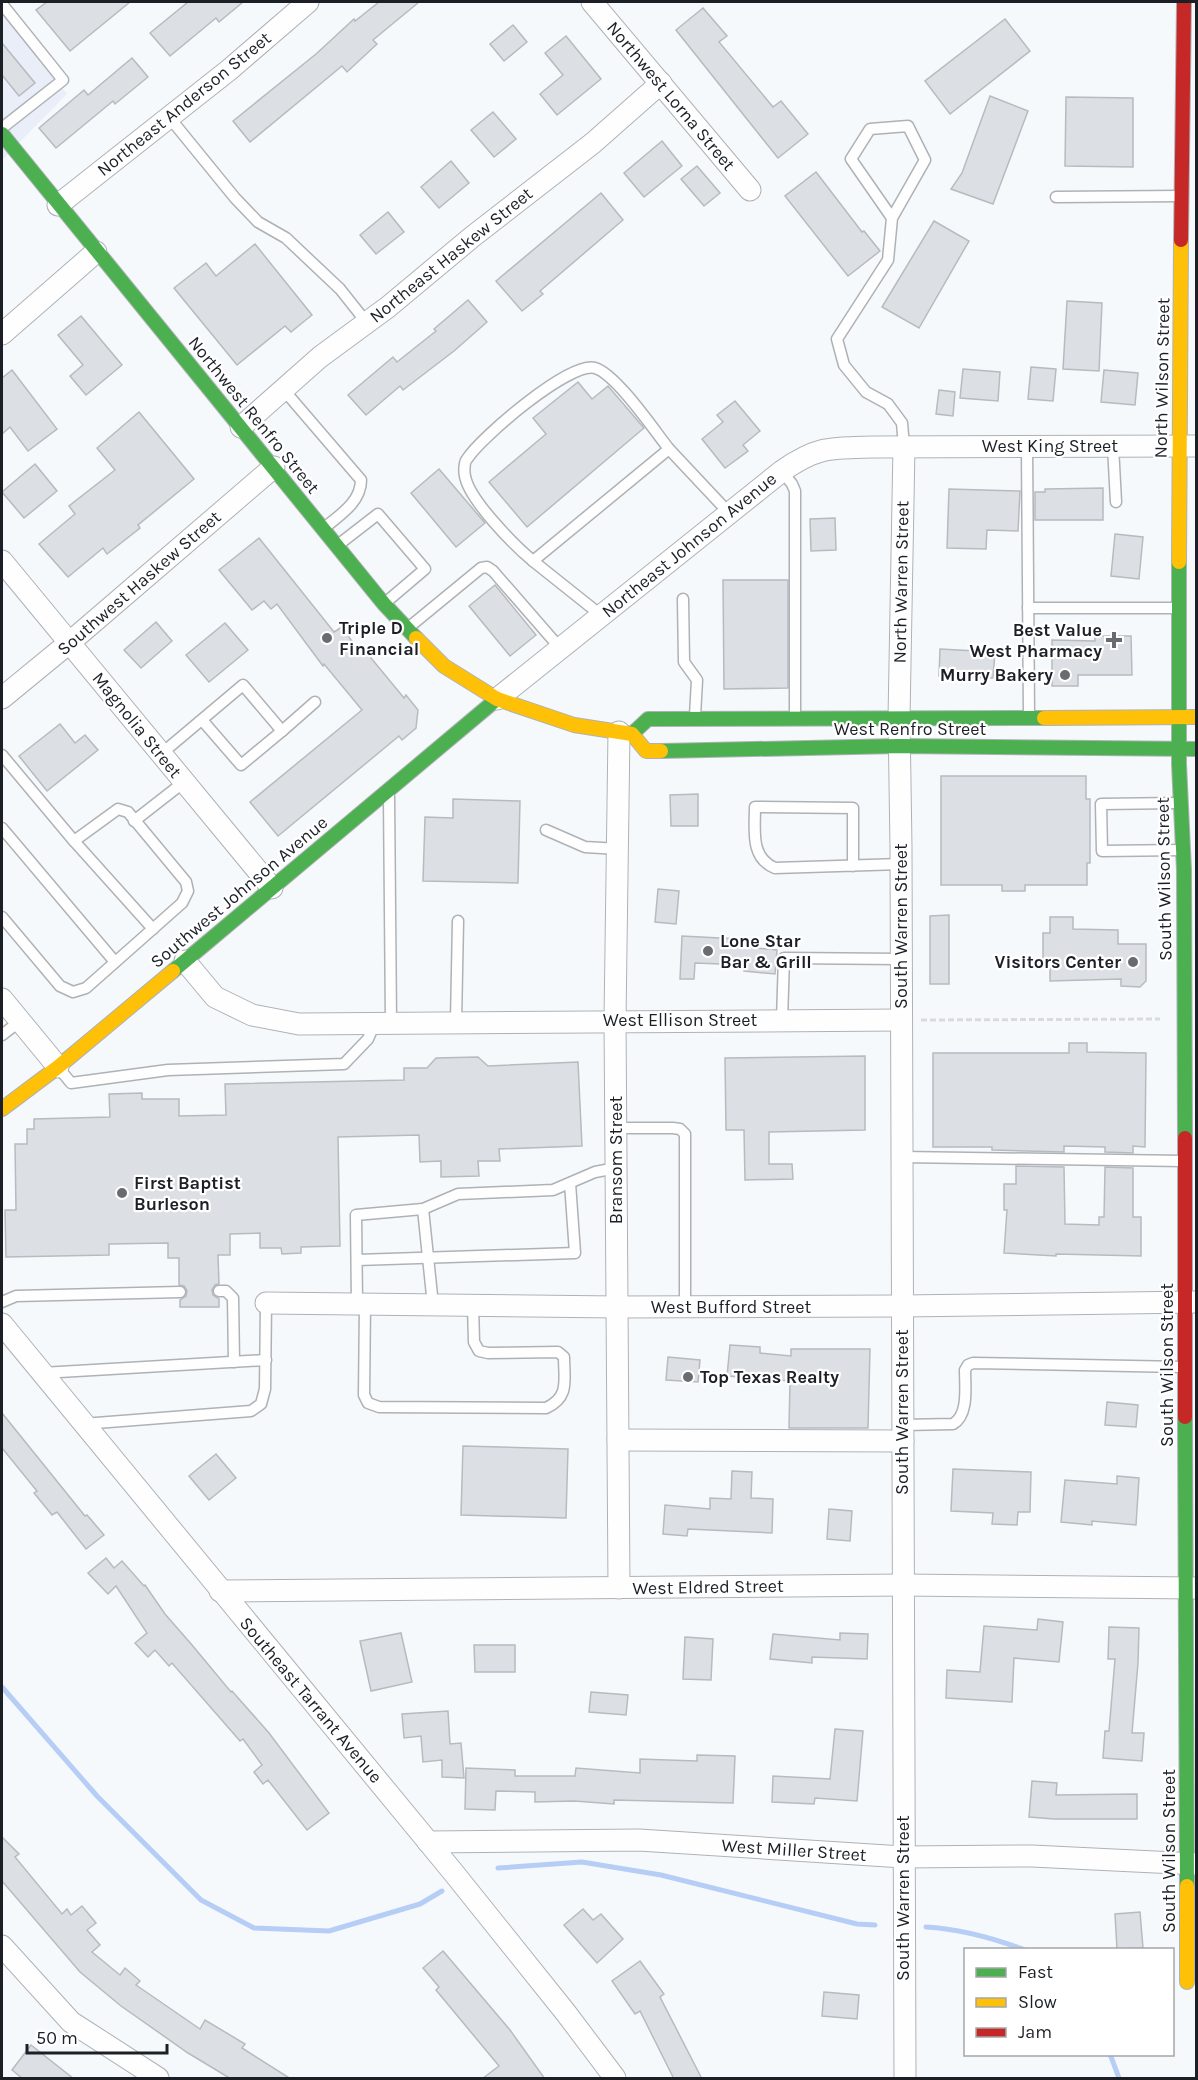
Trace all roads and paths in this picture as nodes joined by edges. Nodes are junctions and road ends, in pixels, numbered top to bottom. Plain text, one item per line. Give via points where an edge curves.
1 (308, 2) edge
2 (592, 2) edge
3 (1184, 2) edge
4 (2, 4) edge
5 (1190, 40) edge
6 (662, 83) junction
7 (169, 117) junction
8 (2, 128) edge
9 (2, 134) edge
10 (6, 150) edge
11 (1181, 157) junction
12 (1197, 157) edge
13 (750, 190) dead end
14 (1181, 196) junction
15 (1056, 197) dead end
16 (58, 205) junction
17 (892, 218) junction
18 (96, 252) junction
19 (367, 323) junction
20 (2, 334) edge
21 (284, 389) junction
22 (241, 427) junction
23 (904, 446) junction
24 (1113, 446) junction
25 (1188, 446) edge
26 (1027, 447) junction
27 (669, 449) junction
28 (274, 467) junction
29 (782, 471) junction
30 (1116, 502) dead end
31 (730, 514) junction
32 (324, 528) junction
33 (337, 546) junction
34 (2, 561) edge
35 (533, 561) junction
36 (683, 599) dead end
37 (384, 604) junction
38 (1028, 608) junction
39 (1180, 608) junction
40 (602, 616) junction
41 (408, 628) junction
42 (69, 643) junction
43 (560, 648) junction
44 (2, 698) edge
45 (496, 699) junction
46 (315, 702) dead end
47 (1029, 717) junction
48 (1179, 717) junction
49 (1197, 717) edge
50 (795, 718) junction
51 (899, 718) junction
52 (695, 719) junction
53 (202, 720) junction
54 (282, 731) junction
55 (625, 733) junction
56 (899, 747) junction
57 (1179, 748) junction
58 (1197, 748) edge
59 (2, 754) edge
60 (161, 754) junction
61 (184, 782) junction
62 (389, 790) junction
63 (1181, 803) junction
64 (134, 821) junction
65 (2, 828) edge
66 (546, 830) dead end
67 (74, 841) junction
68 (619, 849) junction
69 (1183, 850) junction
70 (901, 864) junction
71 (853, 866) junction
72 (272, 888) junction
73 (2, 917) edge
74 (458, 921) dead end
75 (153, 929) junction
76 (901, 958) junction
77 (185, 961) junction
78 (116, 962) junction
79 (2, 999) edge
80 (1190, 1019) edge
81 (615, 1020) junction
82 (782, 1020) junction
83 (901, 1020) junction
84 (20, 1021) junction
85 (456, 1022) junction
86 (383, 1023) junction
87 (2, 1035) edge
88 (58, 1067) junction
89 (2, 1109) edge
90 (616, 1128) junction
91 (902, 1157) junction
92 (1190, 1162) edge
93 (616, 1168) junction
94 (570, 1183) junction
95 (423, 1209) junction
96 (428, 1259) junction
97 (357, 1260) junction
98 (219, 1291) dead end
99 (180, 1292) dead end
100 (2, 1302) edge
101 (1191, 1302) edge
102 (266, 1304) joint
103 (361, 1304) junction
104 (433, 1305) junction
105 (473, 1305) junction
106 (902, 1306) junction
107 (617, 1307) junction
108 (685, 1307) junction
109 (2, 1324) edge
110 (266, 1360) junction
111 (234, 1362) junction
112 (1185, 1367) junction
113 (41, 1373) junction
114 (83, 1424) junction
115 (903, 1433) junction
116 (618, 1440) junction
117 (903, 1585) junction
118 (619, 1588) junction
119 (1191, 1588) edge
120 (220, 1592) junction
121 (428, 1842) junction
122 (903, 1857) junction
123 (1192, 1864) edge
124 (2, 1946) edge
125 (1187, 1982) dead end
126 (158, 2079) edge
127 (615, 2079) edge
128 (904, 2079) edge

1 - 7 street, Northeast Anderson Street
2 - 6 street, Northwest Lorna Street
3 - 5 street, North Wilson Street
4 - 8 lane via 63,80
5 - 11 street, North Wilson Street
6 - 13 street, Northwest Lorna Street
6 - 19 street, Northeast Haskew Street
7 - 16 street, Northeast Anderson Street
7 - 19 lane via 250,214 286,238 340,289
9 - 10 street, Northwest Renfro Street
10 - 16 street, Northwest Renfro Street
11 - 12 lane
11 - 14 street, North Wilson Street
14 - 15 lane
14 - 25 street, North Wilson Street
16 - 18 street, Northwest Renfro Street
17 - 17 lane via 925,160 908,126 870,129 851,159
17 - 23 lane via 888,260 837,339 844,365 866,392 888,404 902,423
18 - 20 street
18 - 22 street, Northwest Renfro Street
19 - 21 street, Northeast Haskew Street
21 - 22 street, Northeast Haskew Street
21 - 32 lane via 361,480 361,491
22 - 28 street, Northwest Renfro Street
23 - 26 street, West King Street
23 - 29 street, Northeast Johnson Avenue via 827,448 804,456
23 - 51 street, North Warren Street
24 - 25 street, West King Street
24 - 26 street, West King Street
24 - 30 lane
25 - 39 street, North Wilson Street
26 - 38 lane
27 - 31 lane
27 - 35 lane
27 - 35 lane via 614,380 595,368 581,369 545,389 488,434 465,460 465,477 474,496 513,544
28 - 32 street, Northwest Renfro Street
28 - 42 street, Southwest Haskew Street
29 - 31 street, Northeast Johnson Avenue
29 - 50 lane via 795,491
31 - 40 street, Northeast Johnson Avenue
32 - 33 street, Northwest Renfro Street
33 - 37 street, Northwest Renfro Street
33 - 37 lane via 378,514 425,569
34 - 42 street, Magnolia Street
35 - 40 lane
36 - 52 lane via 684,662 697,680
37 - 41 street, Northwest Renfro Street
38 - 39 lane
38 - 47 lane
39 - 48 street, North Wilson Street
40 - 43 street, Northeast Johnson Avenue
41 - 43 lane via 487,567
41 - 45 street, Northwest Renfro Street via 444,666
42 - 44 street, Southwest Haskew Street
42 - 60 street, Magnolia Street
43 - 45 street, Northeast Johnson Avenue
45 - 55 street, West Renfro Street via 574,725
45 - 62 street, Southwest Johnson Avenue
46 - 54 lane
47 - 48 street, West Renfro Street
47 - 51 street, West Renfro Street
48 - 49 street, West Renfro Street
48 - 57 street, South Wilson Street
50 - 51 street, West Renfro Street
50 - 52 street, West Renfro Street
51 - 56 street, North Warren Street
52 - 55 street, West Renfro Street via 648,719
53 - 54 lane via 241,765
53 - 54 lane via 243,685
53 - 60 lane
55 - 56 street, West Renfro Street via 645,751
55 - 68 street, Bransom Street
56 - 57 street, West Renfro Street
56 - 70 street, South Warren Street
57 - 58 street, West Renfro Street
57 - 63 street, South Wilson Street
59 - 67 lane
60 - 61 street, Magnolia Street
61 - 64 lane
61 - 72 street, Magnolia Street
62 - 72 street, Southwest Johnson Avenue
62 - 86 lane
63 - 69 street, South Wilson Street
63 - 69 lane via 1101,804 1102,851
64 - 67 lane via 128,812 118,809
64 - 75 lane via 186,882 188,891 182,903
65 - 78 lane
66 - 68 lane via 585,847
67 - 75 lane
68 - 81 street, Bransom Street
69 - 80 street, South Wilson Street
70 - 71 lane
70 - 76 street, South Warren Street
71 - 71 lane via 767,865 755,846 755,807 853,808
72 - 77 street, Southwest Johnson Avenue
73 - 78 lane via 60,986 73,992 86,988
74 - 85 lane
75 - 78 lane
76 - 82 lane via 784,958
76 - 83 street, South Warren Street
77 - 86 street, West Ellison Street via 215,997 252,1015 299,1024
77 - 88 street, Southwest Johnson Avenue
79 - 84 street
80 - 83 path
80 - 92 street, South Wilson Street
81 - 82 street, West Ellison Street
81 - 85 street, West Ellison Street
81 - 90 street, Bransom Street
82 - 83 street, West Ellison Street
83 - 91 street, South Warren Street
84 - 87 lane
84 - 88 street
85 - 86 street, West Ellison Street
86 - 88 lane via 344,1064 168,1070 71,1083
88 - 89 street, Southwest Johnson Avenue
90 - 93 street, Bransom Street
90 - 108 lane via 673,1128 685,1134
91 - 92 lane
91 - 106 street, South Warren Street
92 - 101 street, South Wilson Street
93 - 94 lane
93 - 107 street, Bransom Street
94 - 95 lane via 553,1190 458,1194
94 - 96 lane via 575,1253
95 - 96 lane
95 - 97 lane via 356,1215
96 - 97 lane
96 - 104 lane
97 - 103 lane
98 - 111 lane via 233,1298
99 - 100 lane via 16,1296
101 - 106 street, West Bufford Street
101 - 112 street, South Wilson Street
102 - 103 street, West Bufford Street
102 - 110 lane
103 - 104 street, West Bufford Street
103 - 105 lane via 364,1395 368,1403 379,1407 546,1408 557,1403 564,1392 564,1357 558,1352 479,1351 474,1342
104 - 105 street, West Bufford Street
105 - 107 street, West Bufford Street
106 - 108 street, West Bufford Street
106 - 115 street, South Warren Street
107 - 108 street, West Bufford Street
107 - 116 street, Bransom Street
109 - 113 street, Southeast Tarrant Avenue
110 - 111 lane
110 - 114 lane via 261,1404 251,1411
111 - 113 lane
112 - 115 lane via 973,1362 965,1370 960,1420
112 - 119 street, South Wilson Street
113 - 114 street, Southeast Tarrant Avenue
114 - 120 street, Southeast Tarrant Avenue
115 - 116 street
115 - 117 street, South Warren Street
116 - 118 street, Bransom Street
117 - 118 street, West Eldred Street
117 - 119 street, West Eldred Street
117 - 122 street, South Warren Street
118 - 120 street, West Eldred Street
119 - 123 street, South Wilson Street
120 - 121 street, Southeast Tarrant Avenue
121 - 122 street, West Miller Street via 639,1840
121 - 127 street, Southeast Tarrant Avenue
122 - 123 street, West Miller Street via 1032,1856
122 - 128 street, South Warren Street
123 - 125 street, South Wilson Street
124 - 126 street via 71,2022

